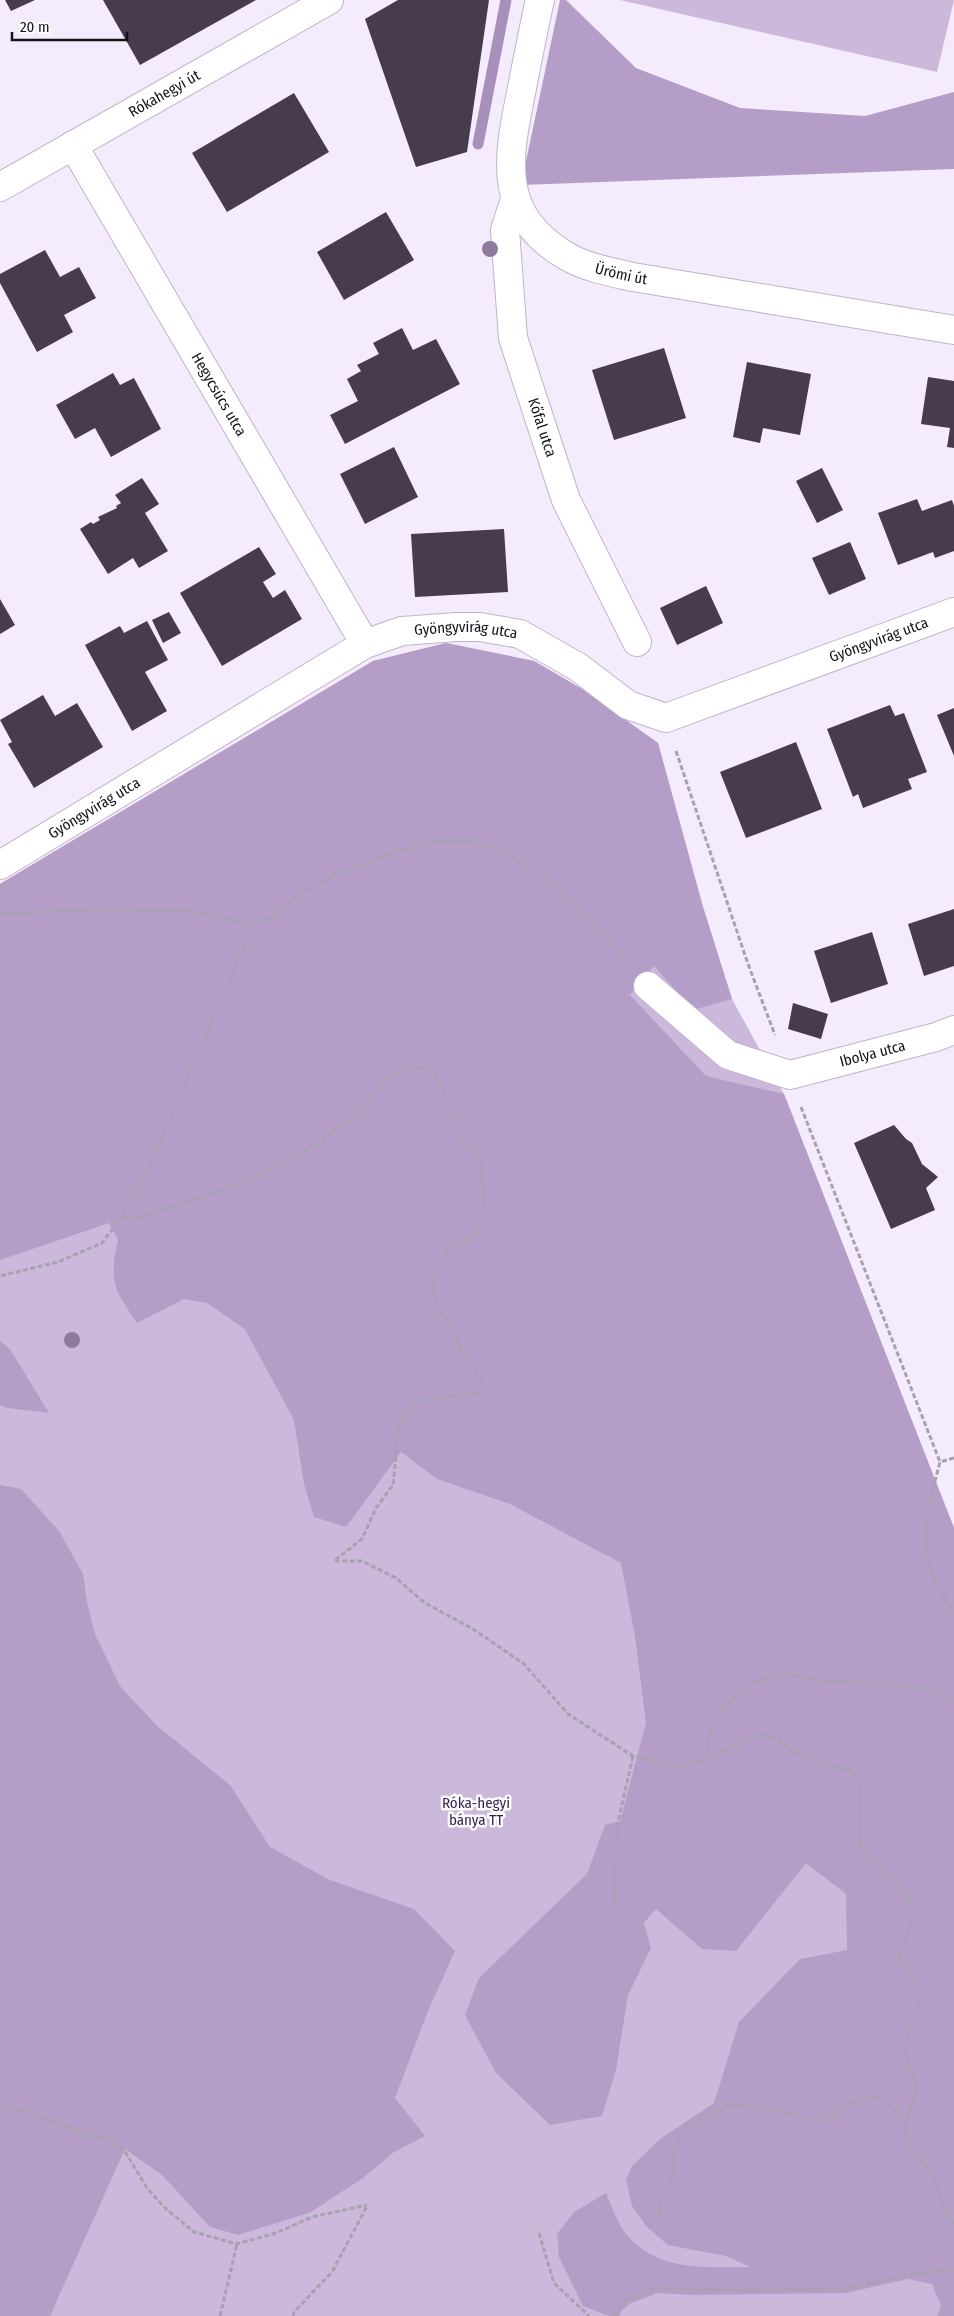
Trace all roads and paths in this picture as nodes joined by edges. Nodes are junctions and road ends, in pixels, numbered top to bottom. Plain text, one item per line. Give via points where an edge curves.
1 (329, 0) edge
2 (540, 0) edge
3 (73, 145) junction
4 (0, 188) edge
5 (515, 199) junction
6 (954, 330) edge
7 (954, 612) edge
8 (638, 642) dead end
9 (365, 644) junction
10 (666, 718) junction
11 (0, 865) edge
12 (0, 914) edge
13 (250, 926) junction
14 (648, 986) joint
15 (954, 1030) edge
16 (790, 1075) junction
17 (121, 1218) junction
18 (0, 1276) edge
19 (954, 1458) edge
20 (940, 1462) junction
21 (954, 1613) edge
22 (954, 1701) edge
23 (632, 1756) junction
24 (705, 1760) junction
25 (614, 1902) dead end
26 (0, 2107) edge
27 (906, 2118) junction
28 (660, 2218) dead end
29 (954, 2224) edge
30 (540, 2233) dead end
31 (237, 2244) junction
32 (954, 2269) edge
33 (220, 2316) edge
34 (293, 2316) edge
35 (589, 2316) edge
36 (615, 2316) edge

1 - 3 street, Rókahegyi út
2 - 5 street, Ürömi út via 511,138 509,167
3 - 4 street, Rókahegyi út
3 - 9 street, Hegycsúcs utca
5 - 6 street, Ürömi út via 527,222 550,245 593,268 633,278
5 - 8 street, Kőfal utca via 505,230 513,338 566,500
7 - 10 street, Gyöngyvirág utca
9 - 10 street, Gyöngyvirág utca via 402,631 456,627 480,627 520,634 578,667 628,705
9 - 11 street, Gyöngyvirág utca
10 - 16 path via 748,964
12 - 13 path via 108,909 201,912
13 - 14 path via 276,915 300,894 335,875 378,858 430,842 474,841 507,854 548,880 605,936
13 - 17 path via 250,933 151,1164
14 - 16 street via 728,1055
15 - 16 street, Ibolya utca
16 - 20 path via 812,1141
17 - 18 path via 102,1243 58,1262
17 - 23 path via 135,1218 262,1175 352,1119 386,1080 409,1067 428,1069 440,1081 453,1124 480,1155 486,1222 470,1239 447,1250 434,1275 434,1298 470,1364 484,1382 477,1394 424,1398 400,1421 393,1485 376,1508 362,1539 334,1562 362,1560 396,1578 425,1604 473,1629 524,1664 568,1714
19 - 20 path
20 - 21 path via 928,1508 927,1545 933,1576
22 - 24 path via 920,1686 826,1681 782,1674 753,1683 731,1700 712,1725
23 - 24 path via 677,1766
23 - 25 path via 617,1826
24 - 27 path via 762,1734 774,1737 793,1752 851,1771 860,1782 860,1845 909,1897 913,1916 900,1958 919,1988 920,2008 907,2039 906,2053 916,2090
26 - 31 path via 32,2113 88,2136 113,2140 124,2150 147,2188 165,2208 194,2232
27 - 28 path via 878,2096 846,2104 838,2116 822,2117 814,2124 798,2116 764,2108 728,2106 684,2128 672,2153 675,2171 659,2203
27 - 29 path via 905,2136 936,2182 945,2212
30 - 35 path via 554,2283
31 - 33 path
31 - 34 path via 276,2233 312,2217 367,2206 332,2272
32 - 36 path via 846,2288 658,2288 628,2299

